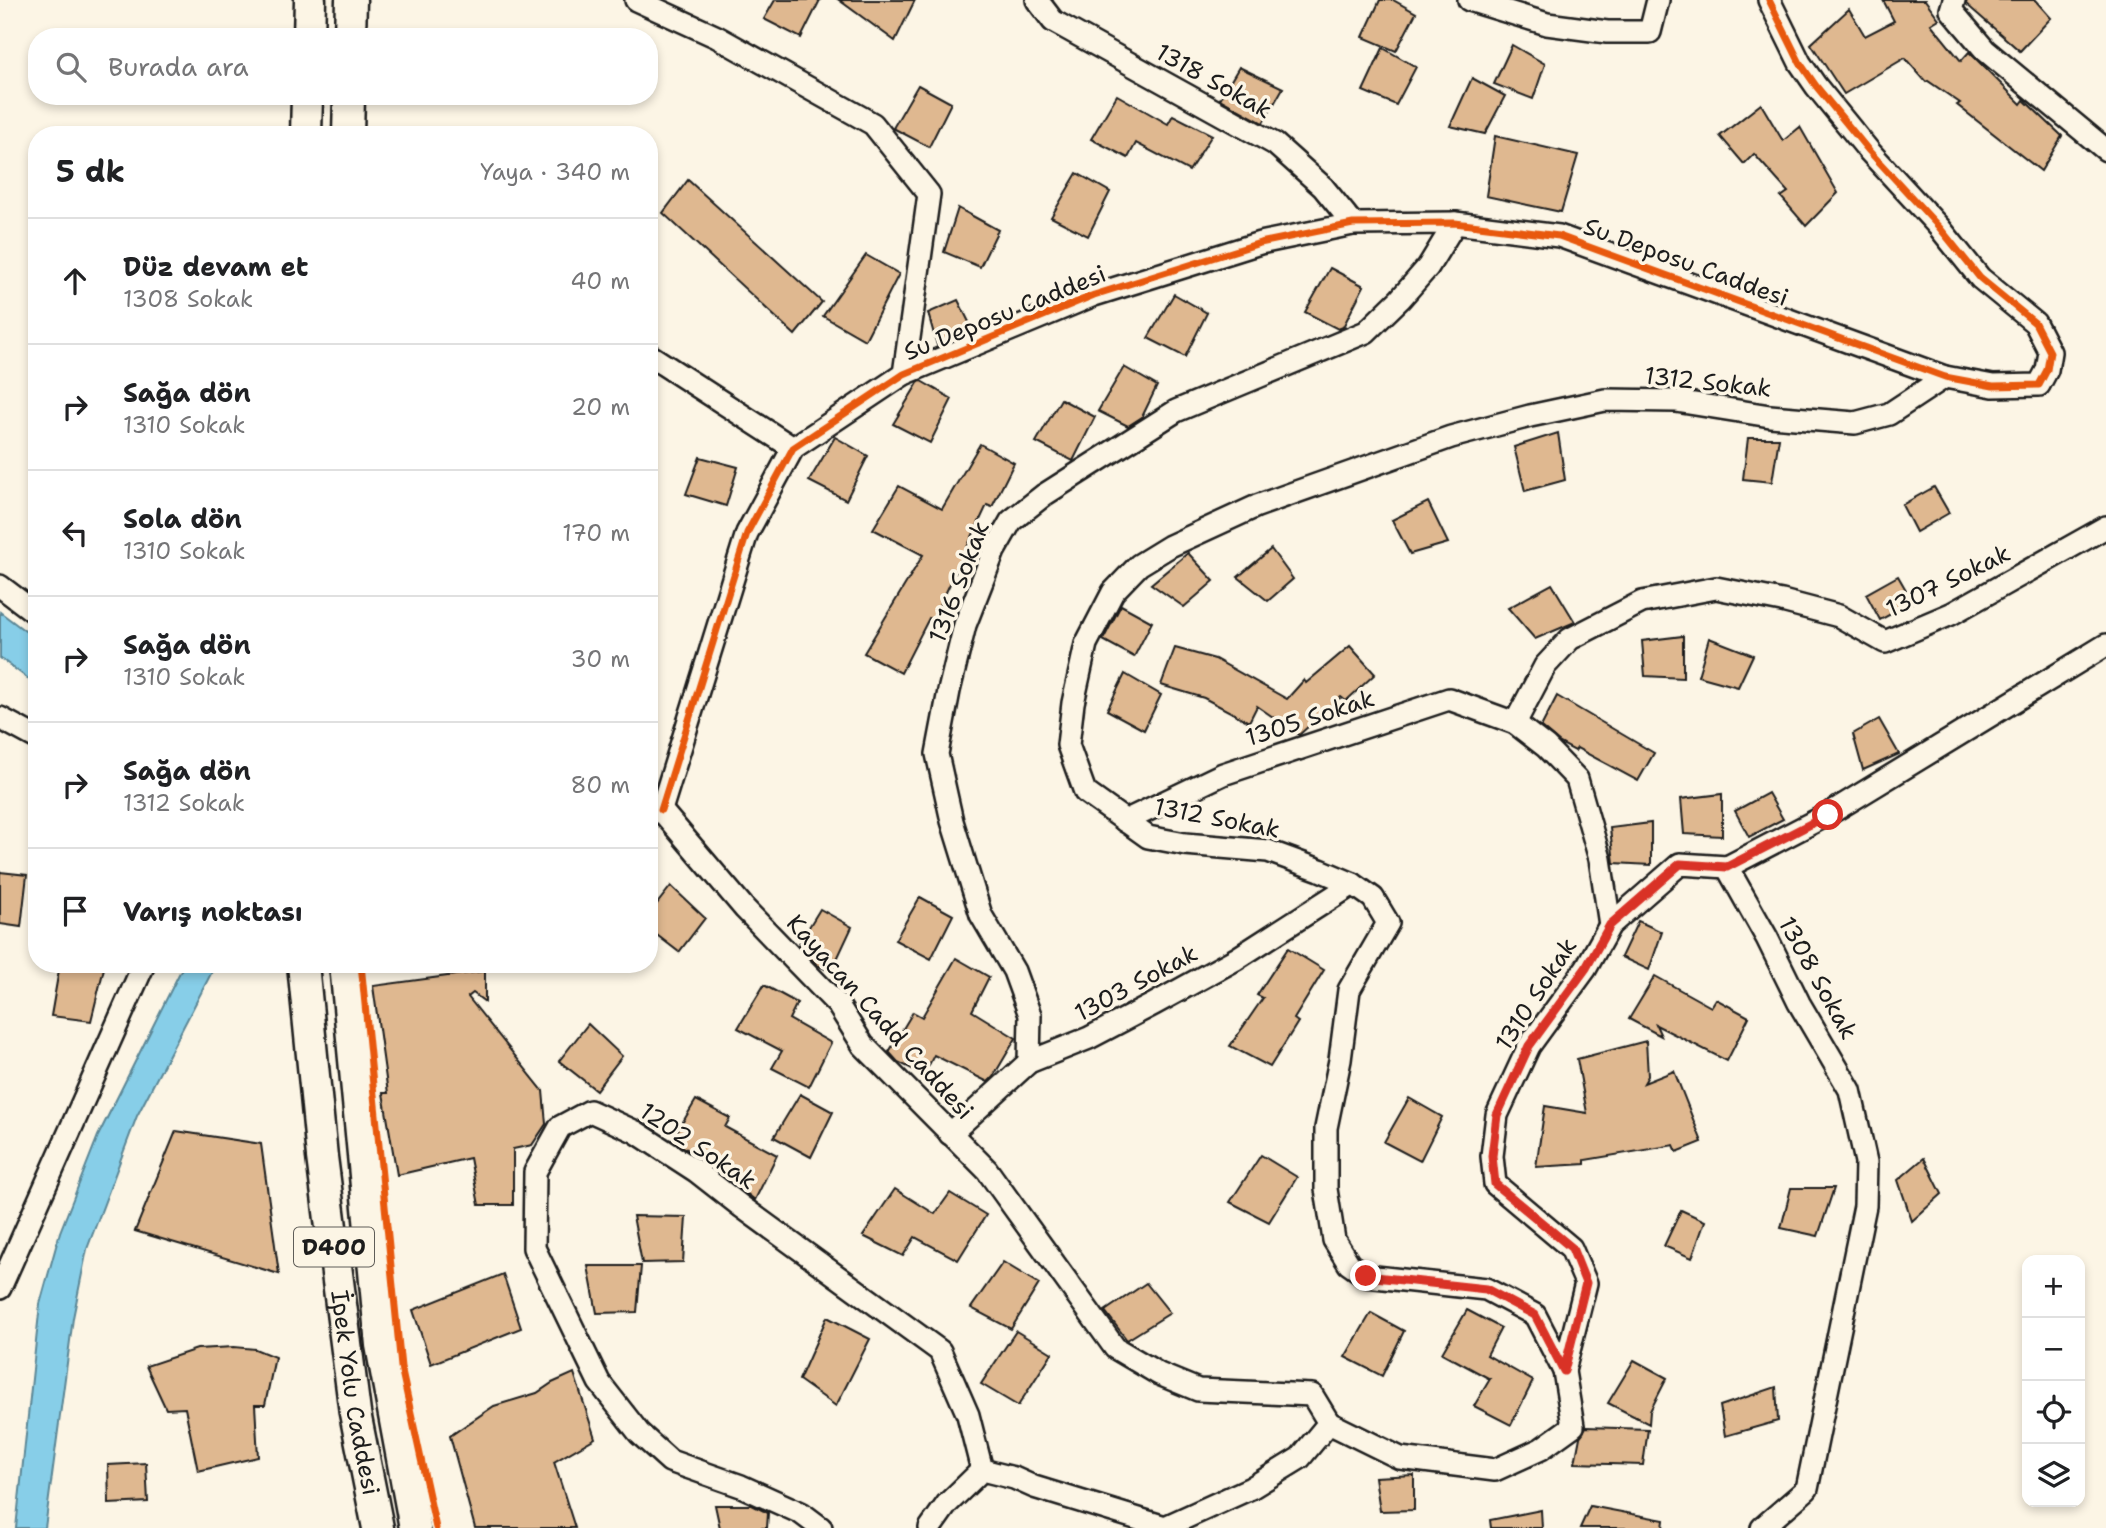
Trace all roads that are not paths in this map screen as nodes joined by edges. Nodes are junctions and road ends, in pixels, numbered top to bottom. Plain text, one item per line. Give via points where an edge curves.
1 (310, 0) edge
2 (351, 0) edge
3 (636, 0) edge
4 (1037, 0) edge
5 (1469, 0) edge
6 (1658, 0) edge
7 (1769, 0) edge
8 (1954, 0) edge
9 (309, 28) edge
10 (350, 28) edge
11 (307, 105) edge
12 (349, 105) edge
13 (306, 126) edge
14 (348, 126) edge
15 (2106, 150) edge
16 (1455, 223) junction
17 (1353, 224) junction
18 (658, 361) edge
19 (904, 374) junction
20 (1945, 377) junction
21 (793, 448) junction
22 (2106, 527) edge
23 (0, 586) edge
24 (28, 607) edge
25 (2106, 645) edge
26 (0, 718) edge
27 (1515, 723) junction
28 (28, 733) edge
29 (658, 803) edge
30 (658, 815) edge
31 (1125, 821) junction
32 (1727, 867) junction
33 (1353, 884) junction
34 (1610, 925) junction
35 (140, 973) edge
36 (304, 973) edge
37 (346, 973) edge
38 (1029, 1062) junction
39 (950, 1134) junction
40 (0, 1288) edge
41 (1564, 1371) junction
42 (1329, 1423) junction
43 (982, 1470) junction
44 (1166, 1527) edge
45 (378, 1528) edge
46 (415, 1528) edge
47 (821, 1528) edge
48 (930, 1528) edge
49 (1762, 1528) edge

1 - 9 highway
2 - 10 highway
3 - 19 street via 717,37 873,124 929,194
4 - 17 street, 1318 Sokak via 1053,21 1275,145 1323,187
5 - 6 street via 1547,24 1650,32
7 - 20 street, Su Deposu Caddesi via 1816,86 1980,278 2035,323 2050,352 2048,370 2039,385 1993,386
8 - 15 street via 1951,10 1985,50
11 - 13 highway
12 - 14 highway
16 - 17 street, Su Deposu Caddesi
16 - 20 street, Su Deposu Caddesi via 1559,236
16 - 38 street, 1316 Sokak via 1428,267 1366,332 1176,411 1044,495 1011,521 994,551 965,625 937,754 981,915 1014,971 1030,1015
17 - 19 street, Su Deposu Caddesi via 1260,243 1094,295
18 - 21 street
19 - 21 street, Su Deposu Caddesi
20 - 31 street, 1312 Sokak via 1889,414 1855,423 1676,401 1605,400 1530,416 1451,437 1281,497 1170,546 1139,565 1113,592 1086,644 1073,703 1068,745 1085,792
21 - 29 street, Su Deposu Caddesi via 747,533
22 - 27 street, 1307 Sokak via 1951,614 1885,642 1839,616 1716,589 1642,602 1570,639 1545,666
23 - 24 street
25 - 32 street via 1828,815
26 - 28 street
27 - 31 street, 1305 Sokak via 1450,699 1223,774
27 - 34 street via 1577,779 1600,859
30 - 39 street, Kayacan Cadd Caddesi via 838,1005 863,1045
31 - 33 street, 1312 Sokak via 1148,837 1268,851
32 - 34 street, 1310 Sokak via 1680,864
32 - 49 street, 1308 Sokak via 1850,1090 1866,1162 1865,1206 1807,1489
33 - 38 street, 1303 Sokak via 1267,941 1154,1004 1090,1038
33 - 41 street, 1312 Sokak via 1373,898 1388,923 1349,990 1326,1128 1326,1189 1334,1240 1349,1264 1366,1276 1486,1289 1535,1315
34 - 41 street, 1310 Sokak via 1586,968 1529,1046 1497,1115 1492,1156 1495,1184 1572,1248 1586,1283
35 - 40 street
36 - 45 highway, İpek Yolu Caddesi / D400 via 355,1413
37 - 46 highway, İpek Yolu Caddesi / D400 via 381,1345
38 - 39 street, 1303 Sokak
39 - 42 street, Kayacan Cadd Caddesi via 987,1170 1115,1348 1198,1390 1311,1395
41 - 42 street, 1310 Sokak via 1573,1426 1541,1449 1495,1470 1400,1458
42 - 44 street via 1300,1458 1251,1488
43 - 44 street
43 - 47 street, 1202 Sokak via 968,1415 940,1351 636,1132 590,1111 560,1127 535,1172 534,1248 599,1382 639,1433 670,1461 741,1486 801,1513
43 - 48 street

